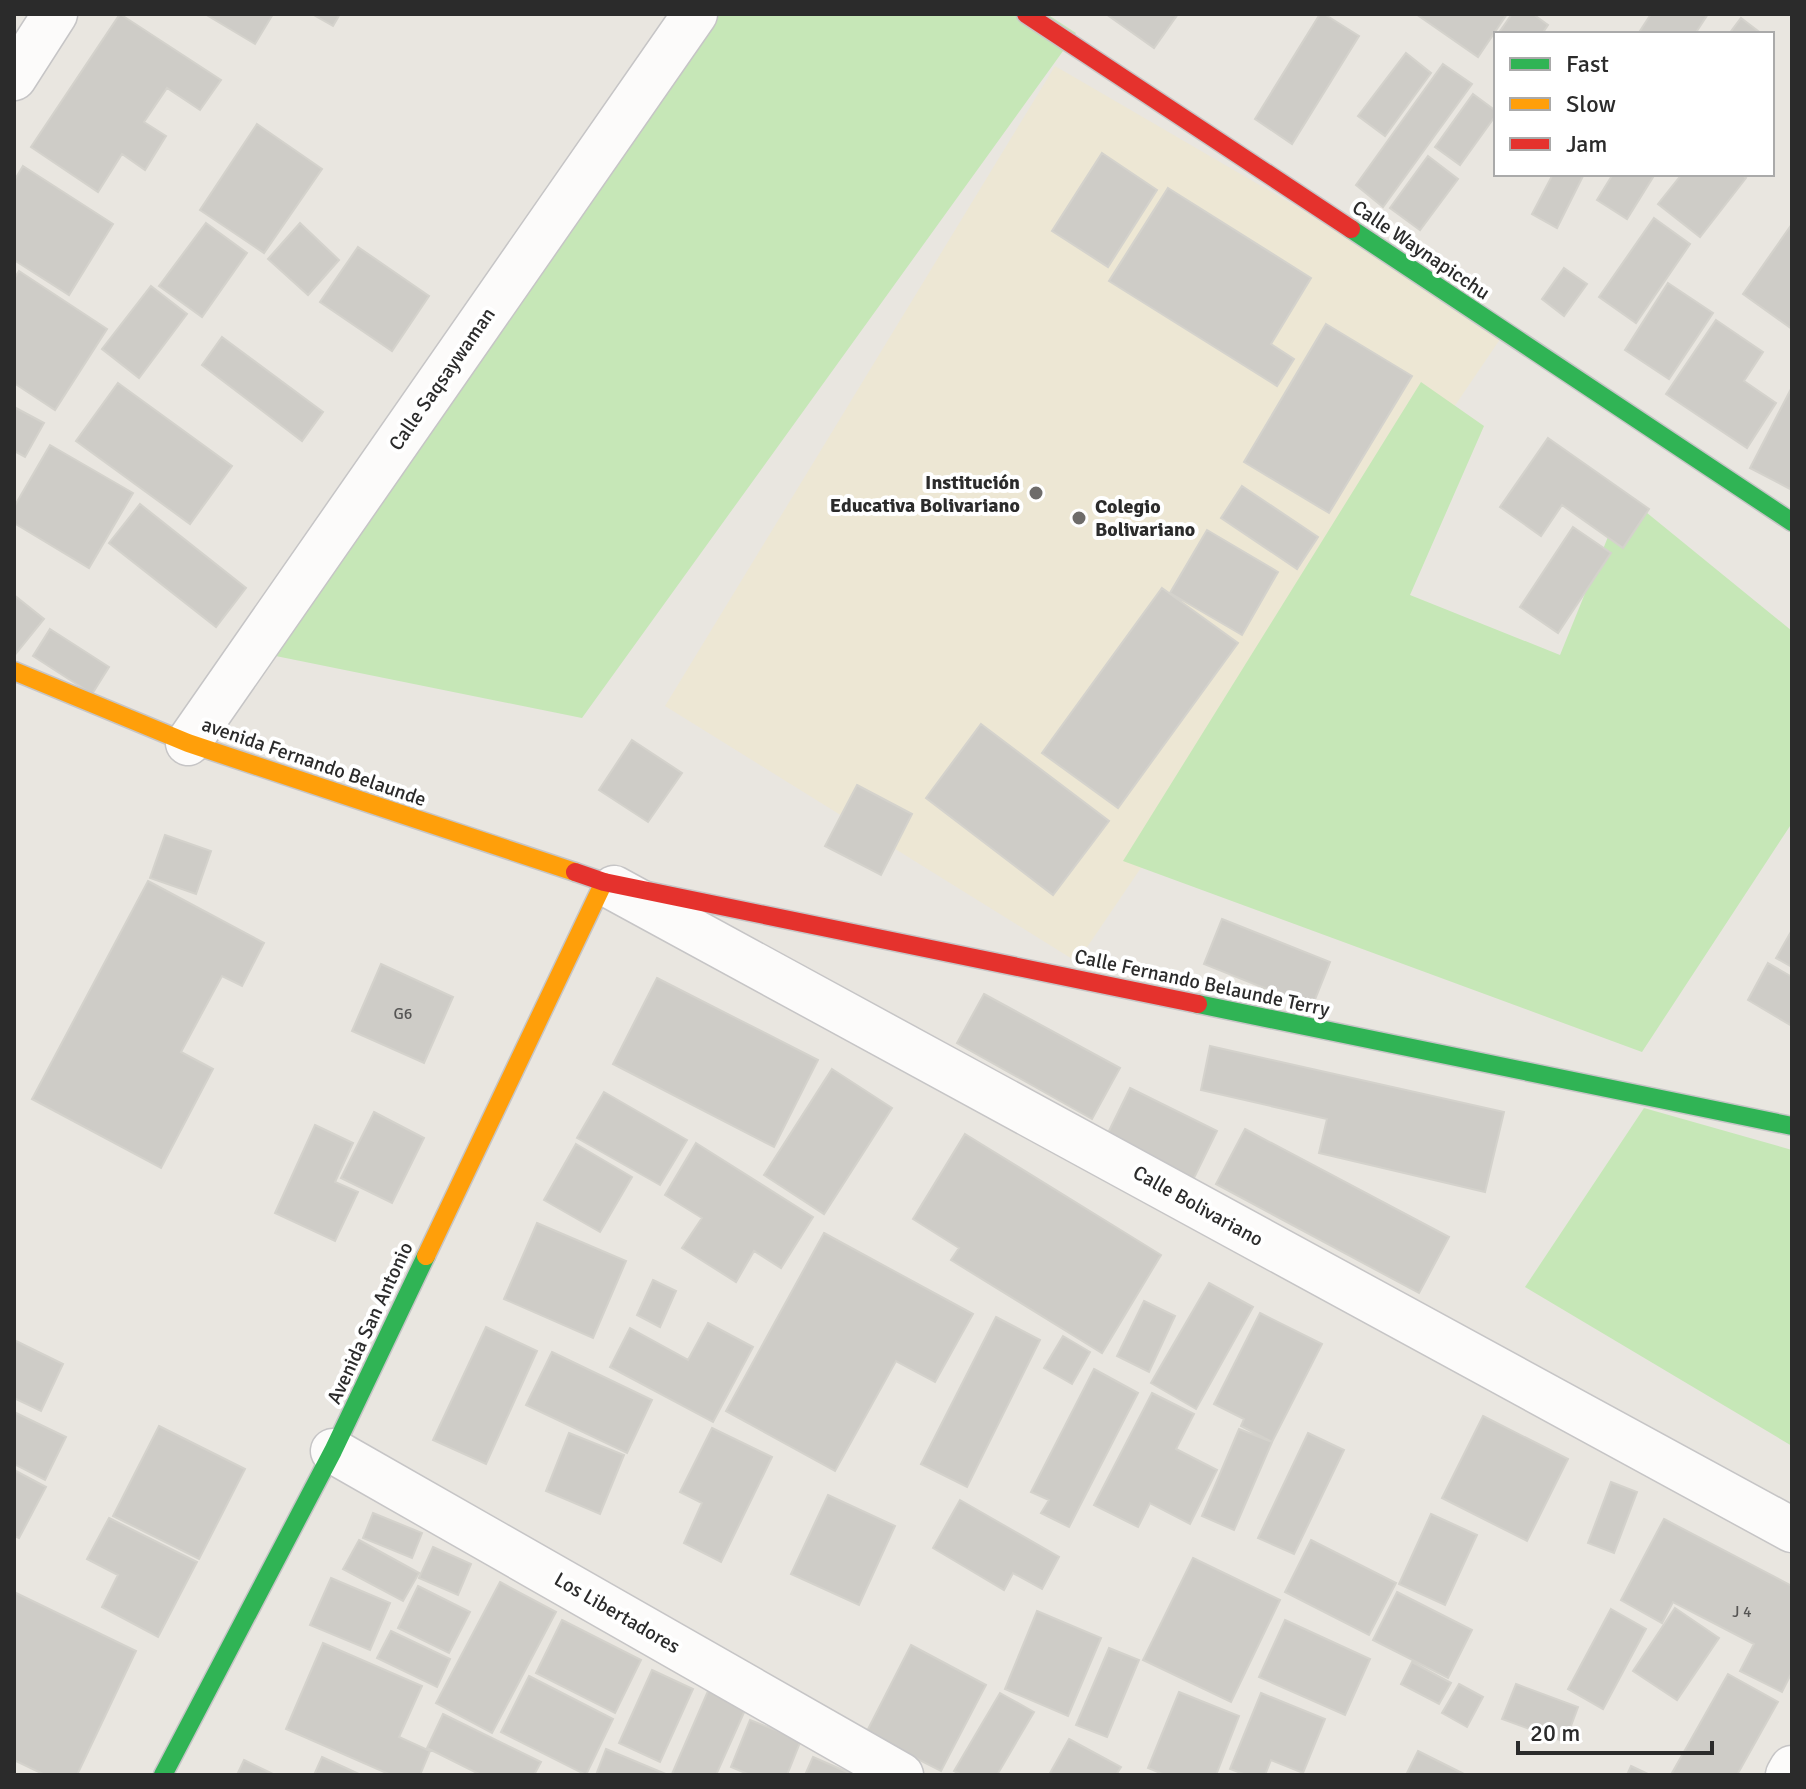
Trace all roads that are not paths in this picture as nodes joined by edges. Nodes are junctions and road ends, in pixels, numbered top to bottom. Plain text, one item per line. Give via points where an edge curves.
1 (55, 14) edge
2 (695, 14) edge
3 (1026, 14) edge
4 (14, 78) edge
5 (1792, 522) edge
6 (14, 671) edge
7 (188, 743) junction
8 (604, 882) junction
9 (1792, 1126) edge
10 (333, 1451) junction
11 (1792, 1530) edge
12 (1792, 1768) edge
13 (163, 1775) edge
14 (901, 1775) edge
15 (1788, 1775) edge

1 - 4 street
2 - 7 street, Calle Saqsaywaman
3 - 5 street, Calle Waynapicchu
6 - 7 street, avenida Fernando Belaunde
7 - 8 street, avenida Fernando Belaunde
8 - 9 street, Calle Fernando Belaunde Terry
8 - 10 street, Avenida San Antonio
8 - 11 street, Calle Bolivariano
10 - 13 street, Avenida San Antonio
10 - 14 street, Los Libertadores
12 - 15 street

